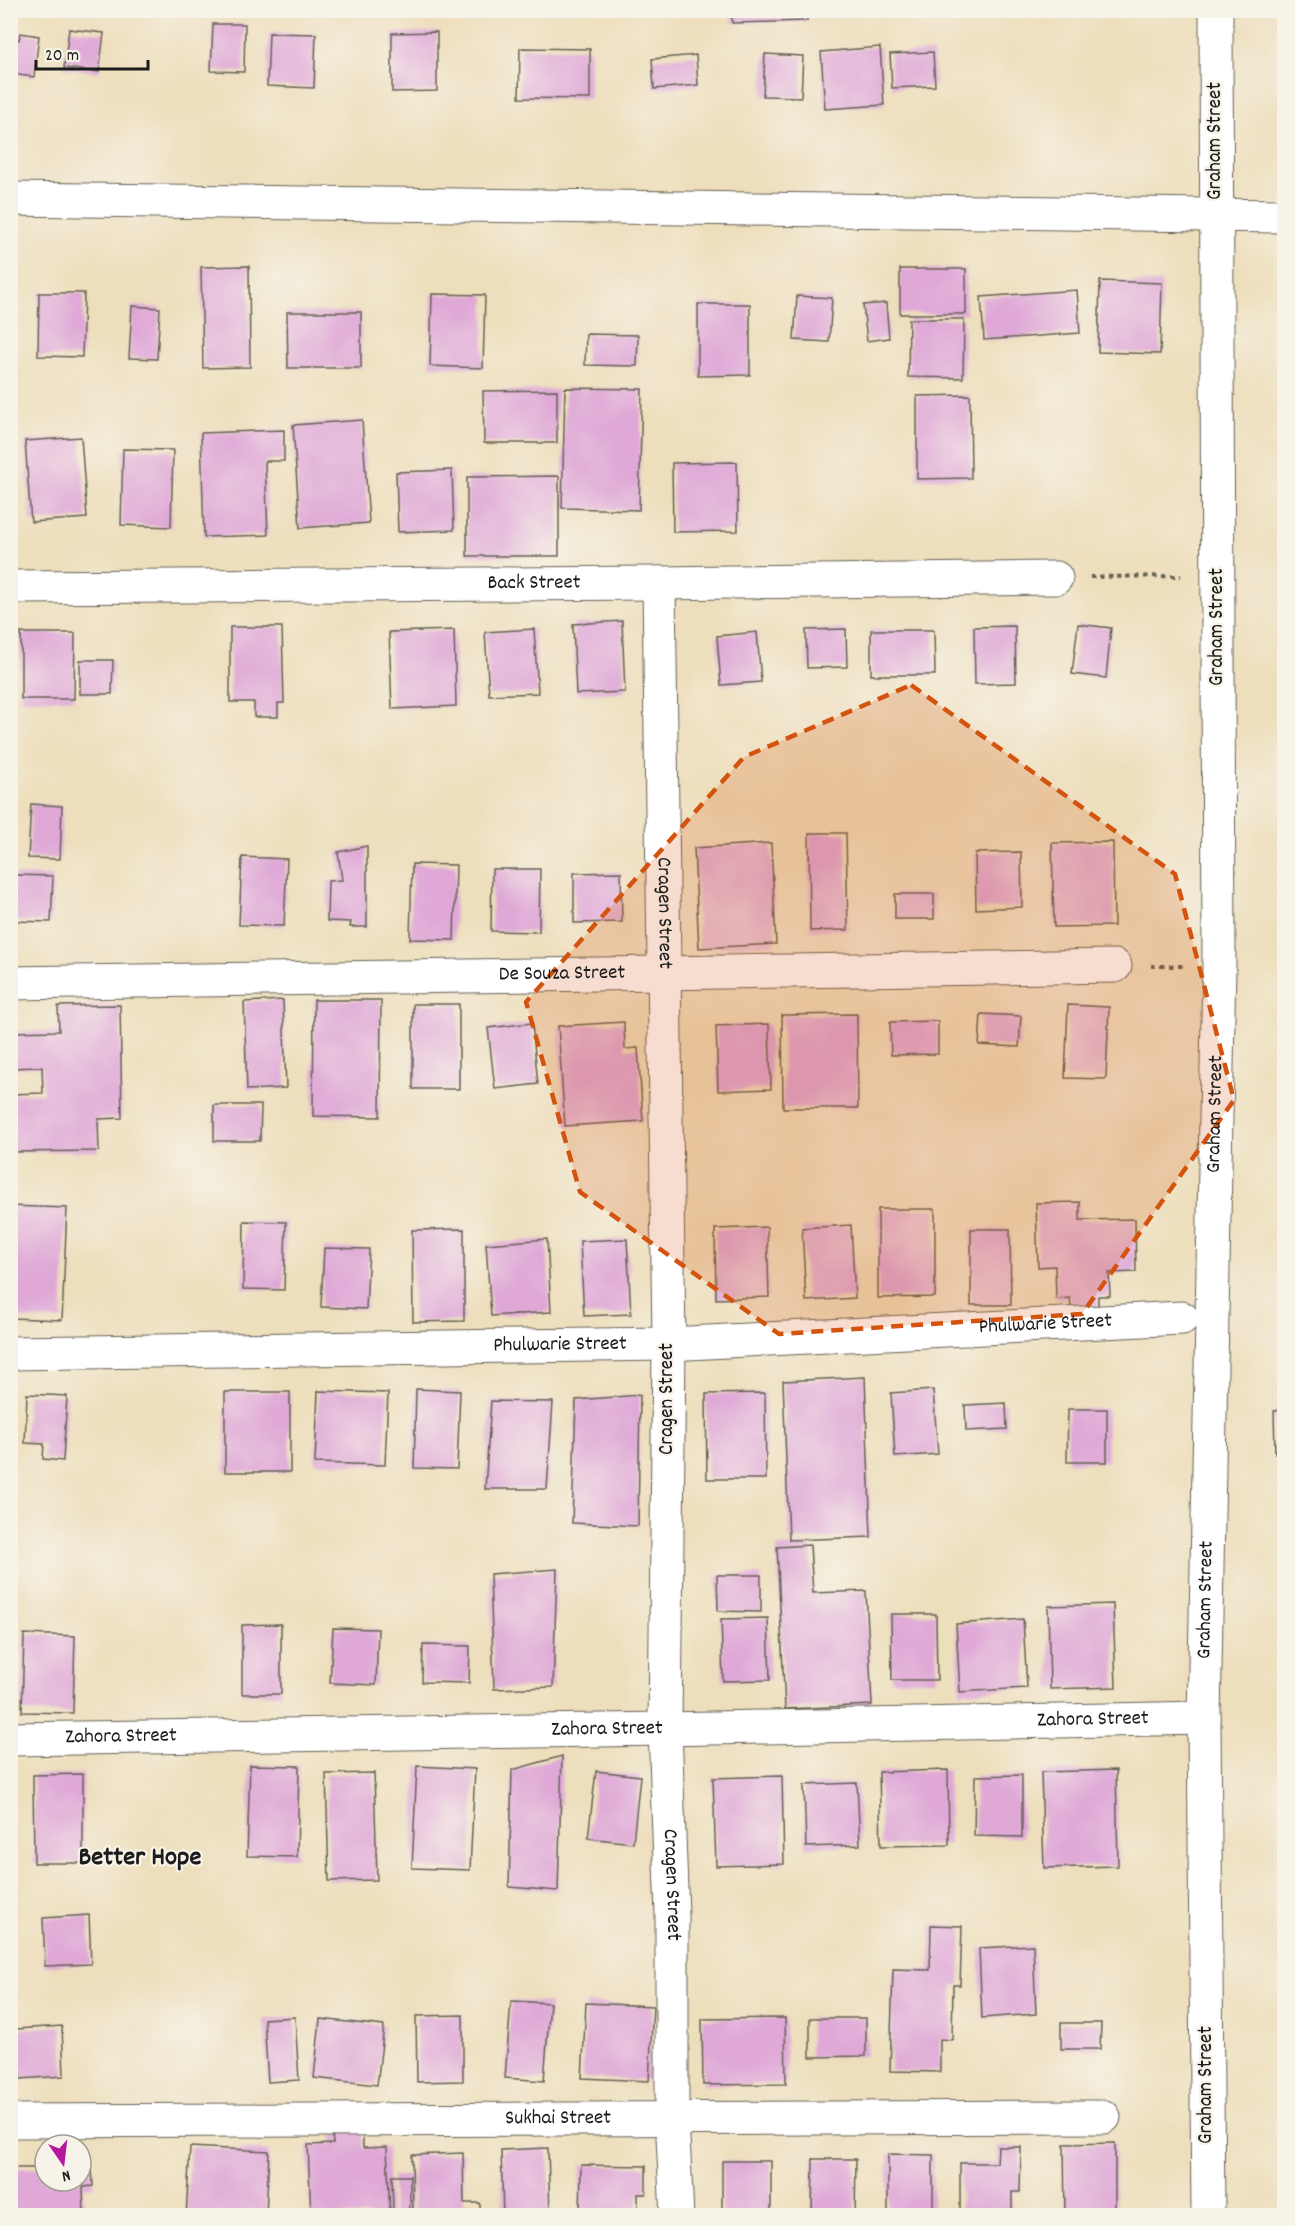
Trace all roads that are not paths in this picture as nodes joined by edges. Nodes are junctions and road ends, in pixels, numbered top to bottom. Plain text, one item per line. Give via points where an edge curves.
1 (1216, 10) edge
2 (10, 199) edge
3 (1216, 215) junction
4 (1284, 216) edge
5 (1056, 578) road end
6 (659, 583) junction
7 (10, 587) edge
8 (1115, 966) road end
9 (665, 972) junction
10 (10, 983) edge
11 (1182, 1318) dead end
12 (669, 1344) junction
13 (10, 1353) edge
14 (1204, 1718) junction
15 (665, 1730) junction
16 (10, 1739) edge
17 (672, 2117) junction
18 (1104, 2117) dead end
19 (10, 2121) edge
20 (677, 2216) edge
21 (1208, 2216) edge

1 - 3 street, Graham Street
2 - 3 street
3 - 4 street
3 - 14 street, Graham Street via 1219,967
5 - 6 street, Back Street
6 - 7 street, Back Street
6 - 9 street, Cragen Street
8 - 9 street, De Souza Street
9 - 10 street, De Souza Street
9 - 12 street, Cragen Street
11 - 12 street, Phulwarie Street
12 - 13 street, Phulwarie Street
12 - 15 street, Cragen Street
14 - 15 street, Zahora Street
14 - 21 street, Graham Street
15 - 16 street, Zahora Street
15 - 17 street, Cragen Street via 672,1915
17 - 18 street, Sukhai Street
17 - 19 street, Sukhai Street
17 - 20 street, Cragen Street

